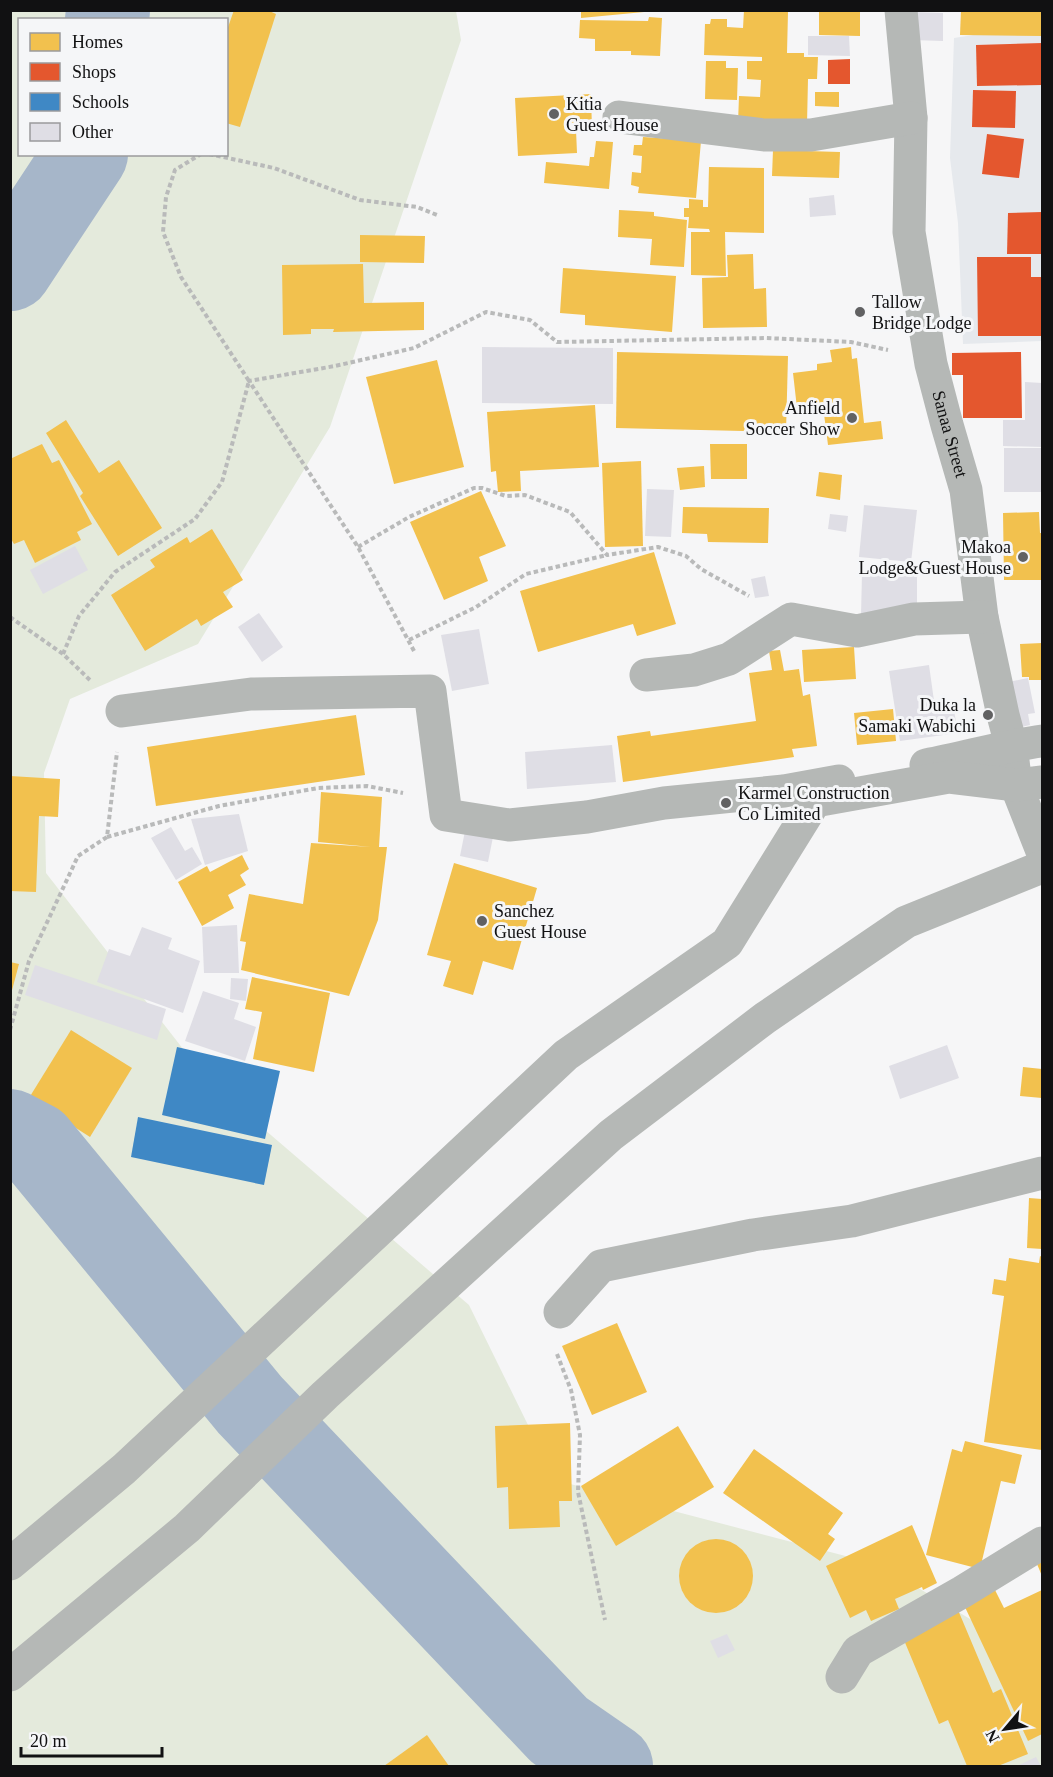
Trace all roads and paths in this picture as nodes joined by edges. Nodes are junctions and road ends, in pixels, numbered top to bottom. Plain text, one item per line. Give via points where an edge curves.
1 (901, 10) edge
2 (619, 117) dead end
3 (911, 118) junction
4 (198, 156) edge
5 (218, 156) edge
6 (437, 215) dead end
7 (931, 364) junction
8 (249, 381) junction
9 (358, 547) junction
10 (607, 555) junction
11 (10, 617) edge
12 (982, 617) junction
13 (791, 619) junction
14 (410, 640) junction
15 (63, 654) junction
16 (646, 675) dead end
17 (430, 691) junction
18 (122, 711) junction
19 (1027, 743) edge
20 (1029, 784) edge
21 (446, 815) junction
22 (107, 837) junction
23 (1042, 851) edge
24 (1042, 867) edge
25 (10, 1030) edge
26 (1042, 1173) edge
27 (560, 1312) joint
28 (1042, 1543) edge
29 (10, 1564) edge
30 (605, 1620) dead end
31 (10, 1675) edge
32 (842, 1677) dead end

1 - 3 street, Sanaa Street
2 - 3 street via 764,135 811,135
3 - 7 street, Sanaa Street via 909,232
4 - 8 path via 175,170 166,197 163,232 181,277
5 - 6 path via 274,168 360,200 417,207
7 - 8 path via 899,352 851,342 766,338 557,342 531,320 486,312 414,348
7 - 12 street, Sanaa Street via 966,490
8 - 9 path
8 - 15 path via 222,482 195,519 116,572 79,616
9 - 10 path via 409,517 482,488 506,496 525,495 570,513
9 - 14 path
10 - 13 path via 658,547 686,556 701,570
10 - 14 path via 526,574 476,607
11 - 15 path
12 - 13 street via 914,619 857,631
12 - 19 street, Sanaa Street via 1003,716
13 - 16 street via 729,659 694,670
14 - 17 path
15 - 18 path
17 - 18 street via 251,694
17 - 21 street
18 - 22 path
19 - 20 street, Sanaa Street
19 - 21 street via 784,791 664,803 587,817 509,825
20 - 23 street, Sanaa Street
20 - 29 street via 949,777 815,801 727,943 566,1055 124,1469
21 - 22 path via 407,793 367,786 318,788 219,806
22 - 25 path via 78,856 29,961
24 - 31 street via 906,922 765,1018 611,1135 325,1395 187,1528
26 - 27 street via 852,1221 753,1235 602,1266
27 - 30 path via 554,1330 556,1351 571,1390 580,1435 578,1491
28 - 32 street via 858,1651

